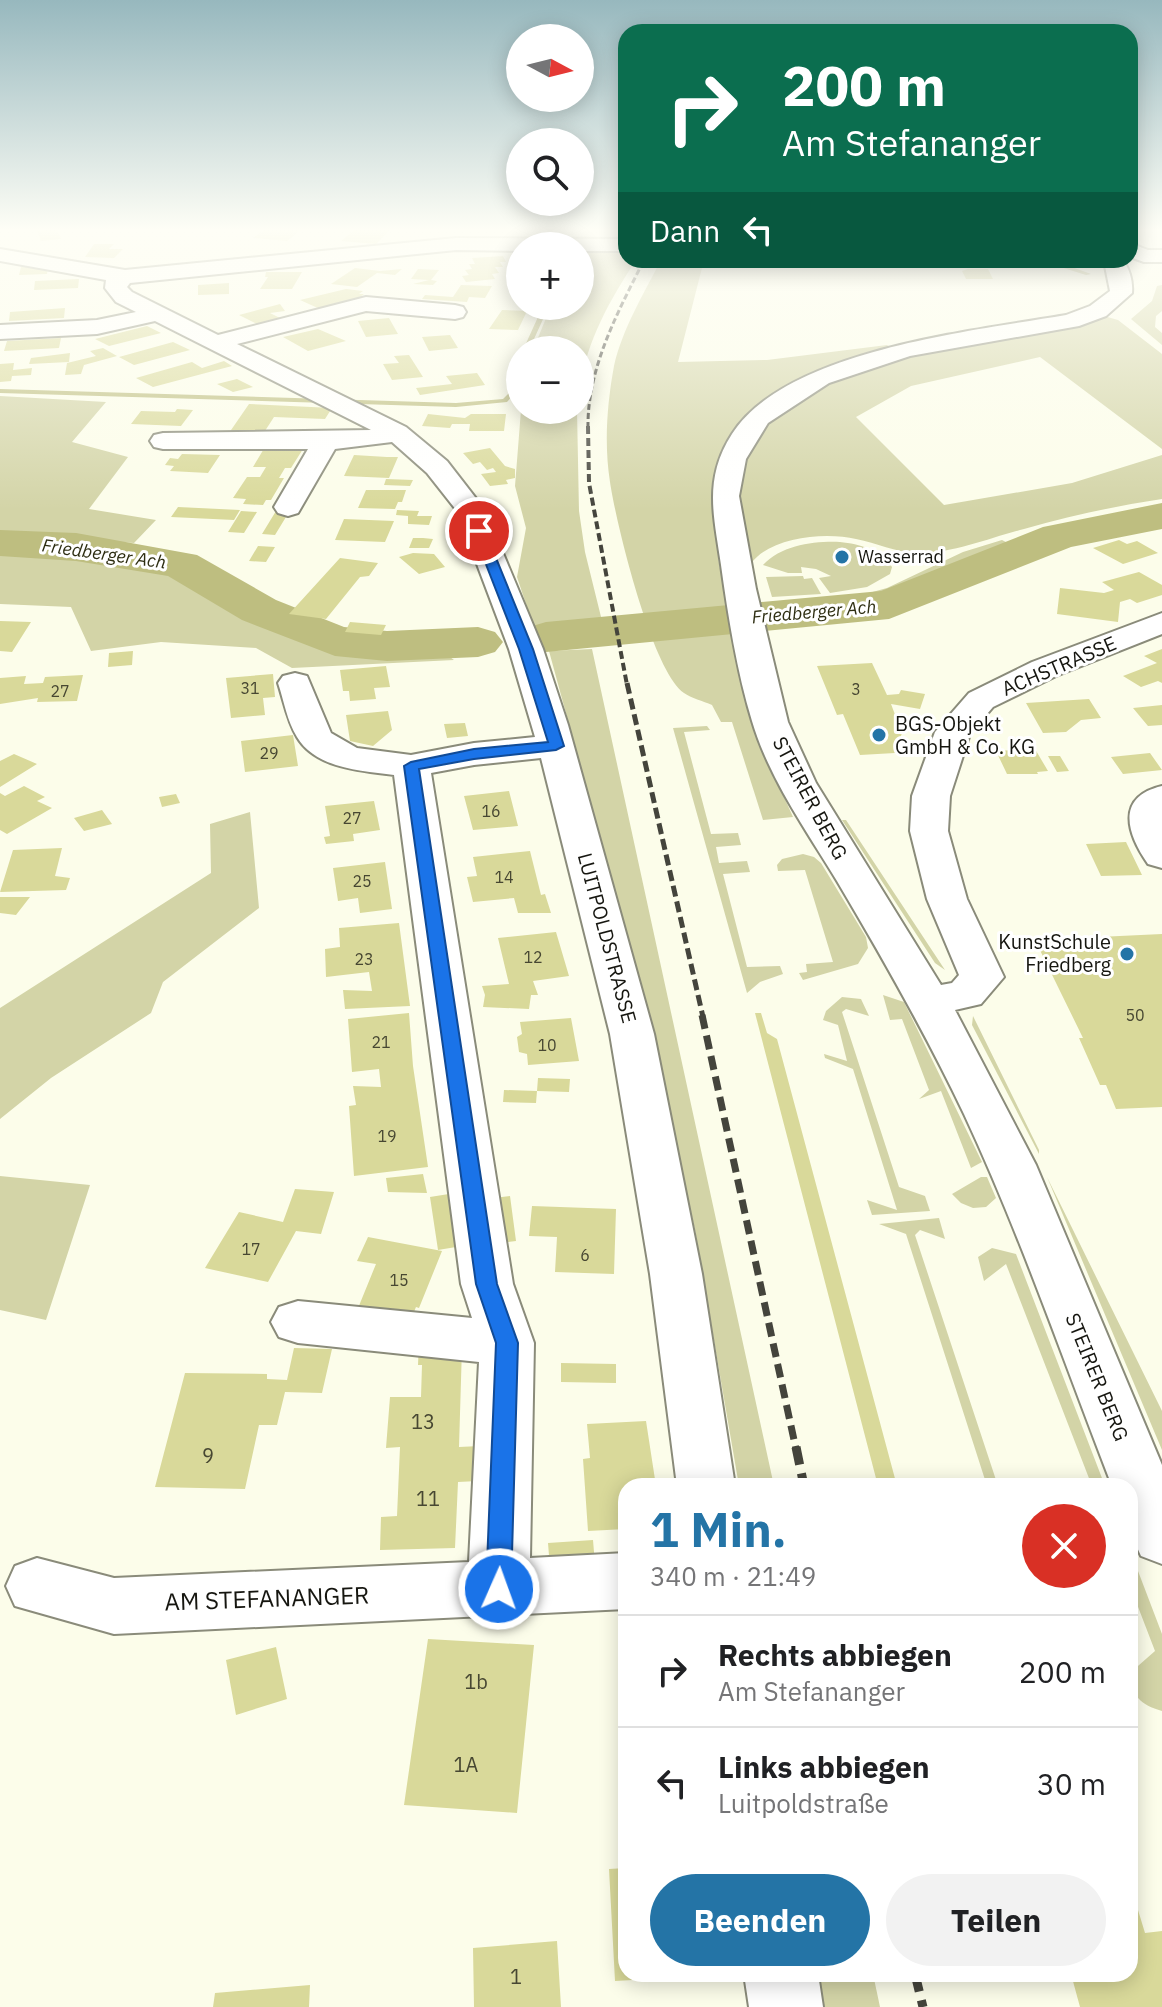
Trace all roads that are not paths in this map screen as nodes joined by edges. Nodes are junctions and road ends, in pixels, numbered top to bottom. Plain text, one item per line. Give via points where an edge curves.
1 (117, 323) edge
2 (175, 323) edge
3 (293, 323) edge
4 (1061, 323) edge
5 (0, 332) edge
6 (217, 342) junction
7 (397, 433) junction
8 (163, 441) dead end
9 (326, 441) junction
10 (288, 507) dead end
11 (1162, 623) edge
12 (295, 683) dead end
13 (556, 746) junction
14 (411, 766) junction
15 (1162, 797) edge
16 (1162, 856) edge
17 (929, 1002) junction
18 (298, 1322) dead end
19 (507, 1343) junction
20 (705, 1478) edge
21 (1162, 1537) edge
22 (618, 1581) edge
23 (37, 1586) dead end
24 (499, 1589) junction
25 (782, 1982) edge
26 (786, 2007) edge

1 - 5 street
2 - 6 street, LUITPOLDSTRASSE
3 - 6 street
4 - 17 street, STEIRER BERG via 947,341 820,378 759,417 732,459 725,496 770,722 797,783
6 - 7 street, LUITPOLDSTRASSE
7 - 9 street
7 - 13 street, LUITPOLDSTRASSE via 437,467 471,510 520,634
8 - 9 street
9 - 10 street
11 - 17 street, ACHSTRASSE via 981,700 953,732 931,796 929,831 947,899 982,977 966,994
12 - 14 street via 317,740 353,758
13 - 14 street
13 - 20 street, LUITPOLDSTRASSE via 632,1034 676,1274
14 - 19 street via 487,1284
15 - 16 street via 1147,810 1146,820
17 - 21 street, STEIRER BERG via 1012,1165
18 - 19 street
19 - 24 street
22 - 24 street, AM STEFANANGER
23 - 24 street, AM STEFANANGER via 114,1606
25 - 26 street

